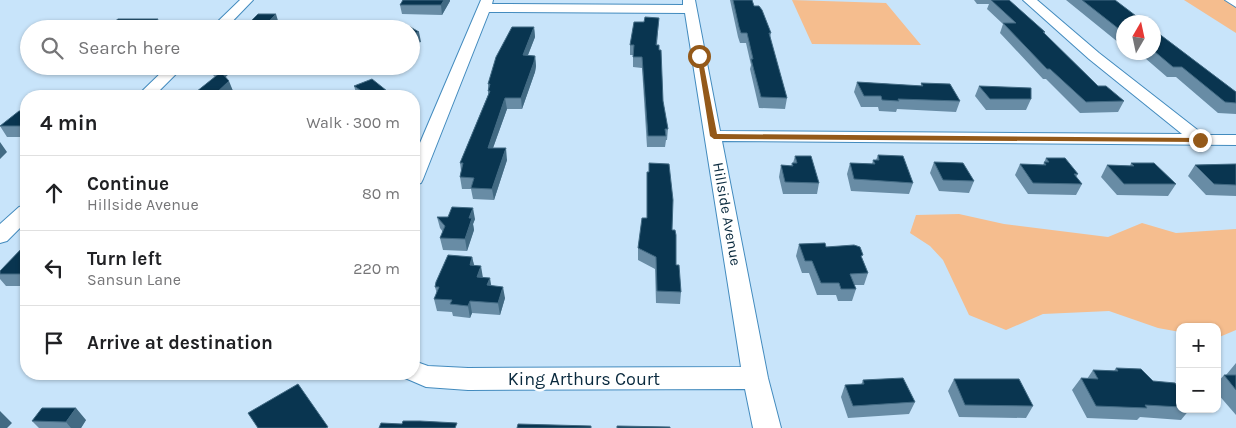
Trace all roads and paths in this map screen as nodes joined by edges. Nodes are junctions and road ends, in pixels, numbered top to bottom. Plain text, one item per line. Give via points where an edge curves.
1 (247, 0) edge
2 (1030, 0) edge
3 (1230, 0) edge
4 (1236, 3) edge
5 (485, 4) edge
6 (690, 5) edge
7 (226, 20) edge
8 (167, 75) edge
9 (151, 90) edge
10 (714, 136) junction
11 (1200, 140) junction
12 (1236, 140) edge
13 (420, 164) edge
14 (20, 216) edge
15 (0, 236) edge
16 (420, 374) edge
17 (755, 378) junction
18 (767, 428) edge

1 - 7 street
2 - 11 street via 1094,56
3 - 4 street
5 - 6 street
5 - 13 street
6 - 10 street, Hillside Avenue
8 - 9 street
10 - 11 street
10 - 17 street, Hillside Avenue
11 - 12 street
14 - 15 street
16 - 17 street, King Arthurs Court via 468,379
17 - 18 street, Hillside Avenue

